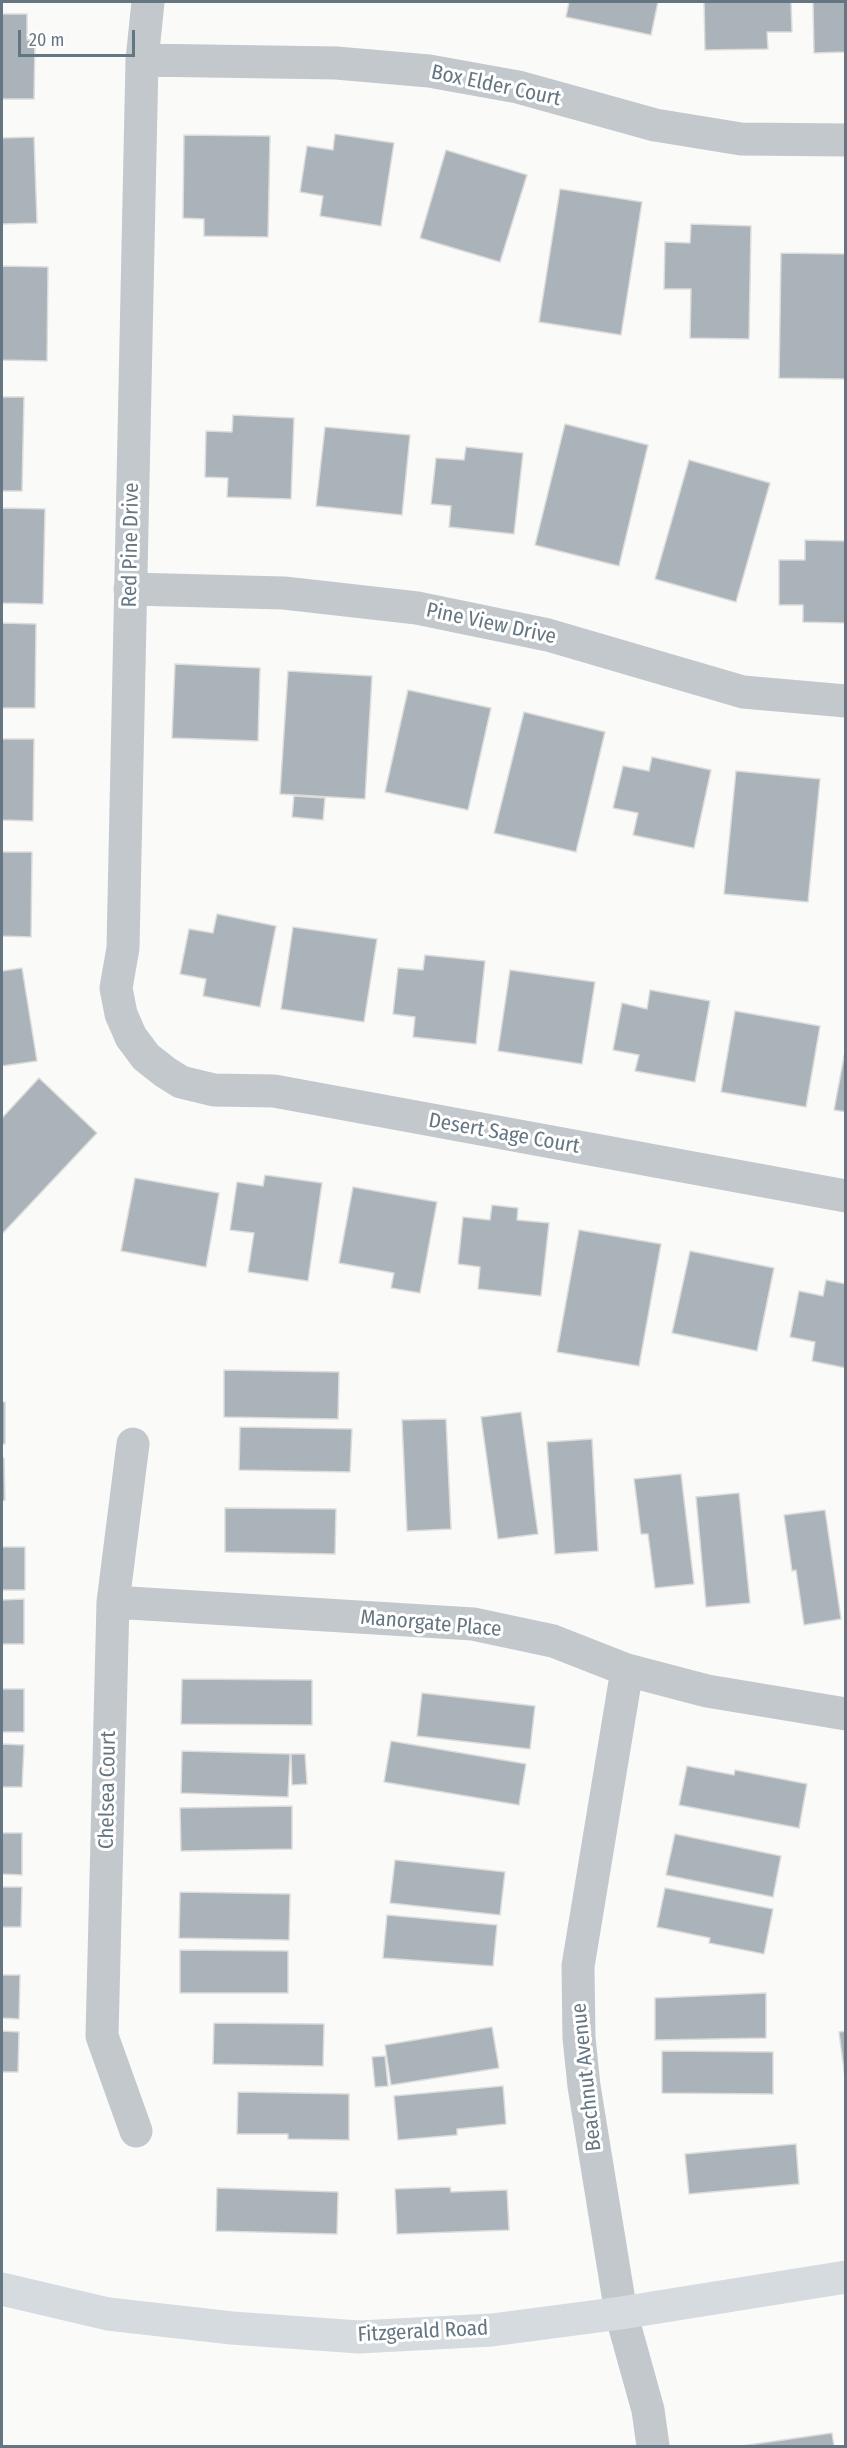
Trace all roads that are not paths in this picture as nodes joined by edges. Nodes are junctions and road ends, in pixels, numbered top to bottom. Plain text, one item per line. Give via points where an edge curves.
1 (148, 2) edge
2 (142, 60) junction
3 (846, 140) edge
4 (130, 589) junction
5 (846, 701) edge
6 (165, 1072) joint
7 (846, 1196) edge
8 (133, 1444) dead end
9 (113, 1602) junction
10 (627, 1670) junction
11 (846, 1714) edge
12 (136, 2131) dead end
13 (846, 2277) edge
14 (2, 2289) edge
15 (621, 2313) junction
16 (653, 2446) edge

1 - 2 street, Red Pine Drive
2 - 3 street, Box Elder Court via 336,63 429,70 518,87 655,125 741,139
2 - 4 street, Red Pine Drive
4 - 5 street, Pine View Drive via 284,593 417,608 548,635 743,692
4 - 6 street, Red Pine Drive via 123,948 116,988 131,1037 146,1057
6 - 7 street, Desert Sage Court via 181,1082 214,1090 274,1091
8 - 9 street, Chelsea Court
9 - 10 street, Manorgate Place via 473,1624 553,1641
9 - 12 street, Chelsea Court via 102,2036
10 - 11 street, Manorgate Place via 707,1691
10 - 15 street, Beachnut Avenue via 578,1966 584,2086
13 - 15 main road, Fitzgerald Road
14 - 15 main road, Fitzgerald Road via 108,2314 359,2337 492,2330
15 - 16 street, Beachnut Avenue via 648,2410

